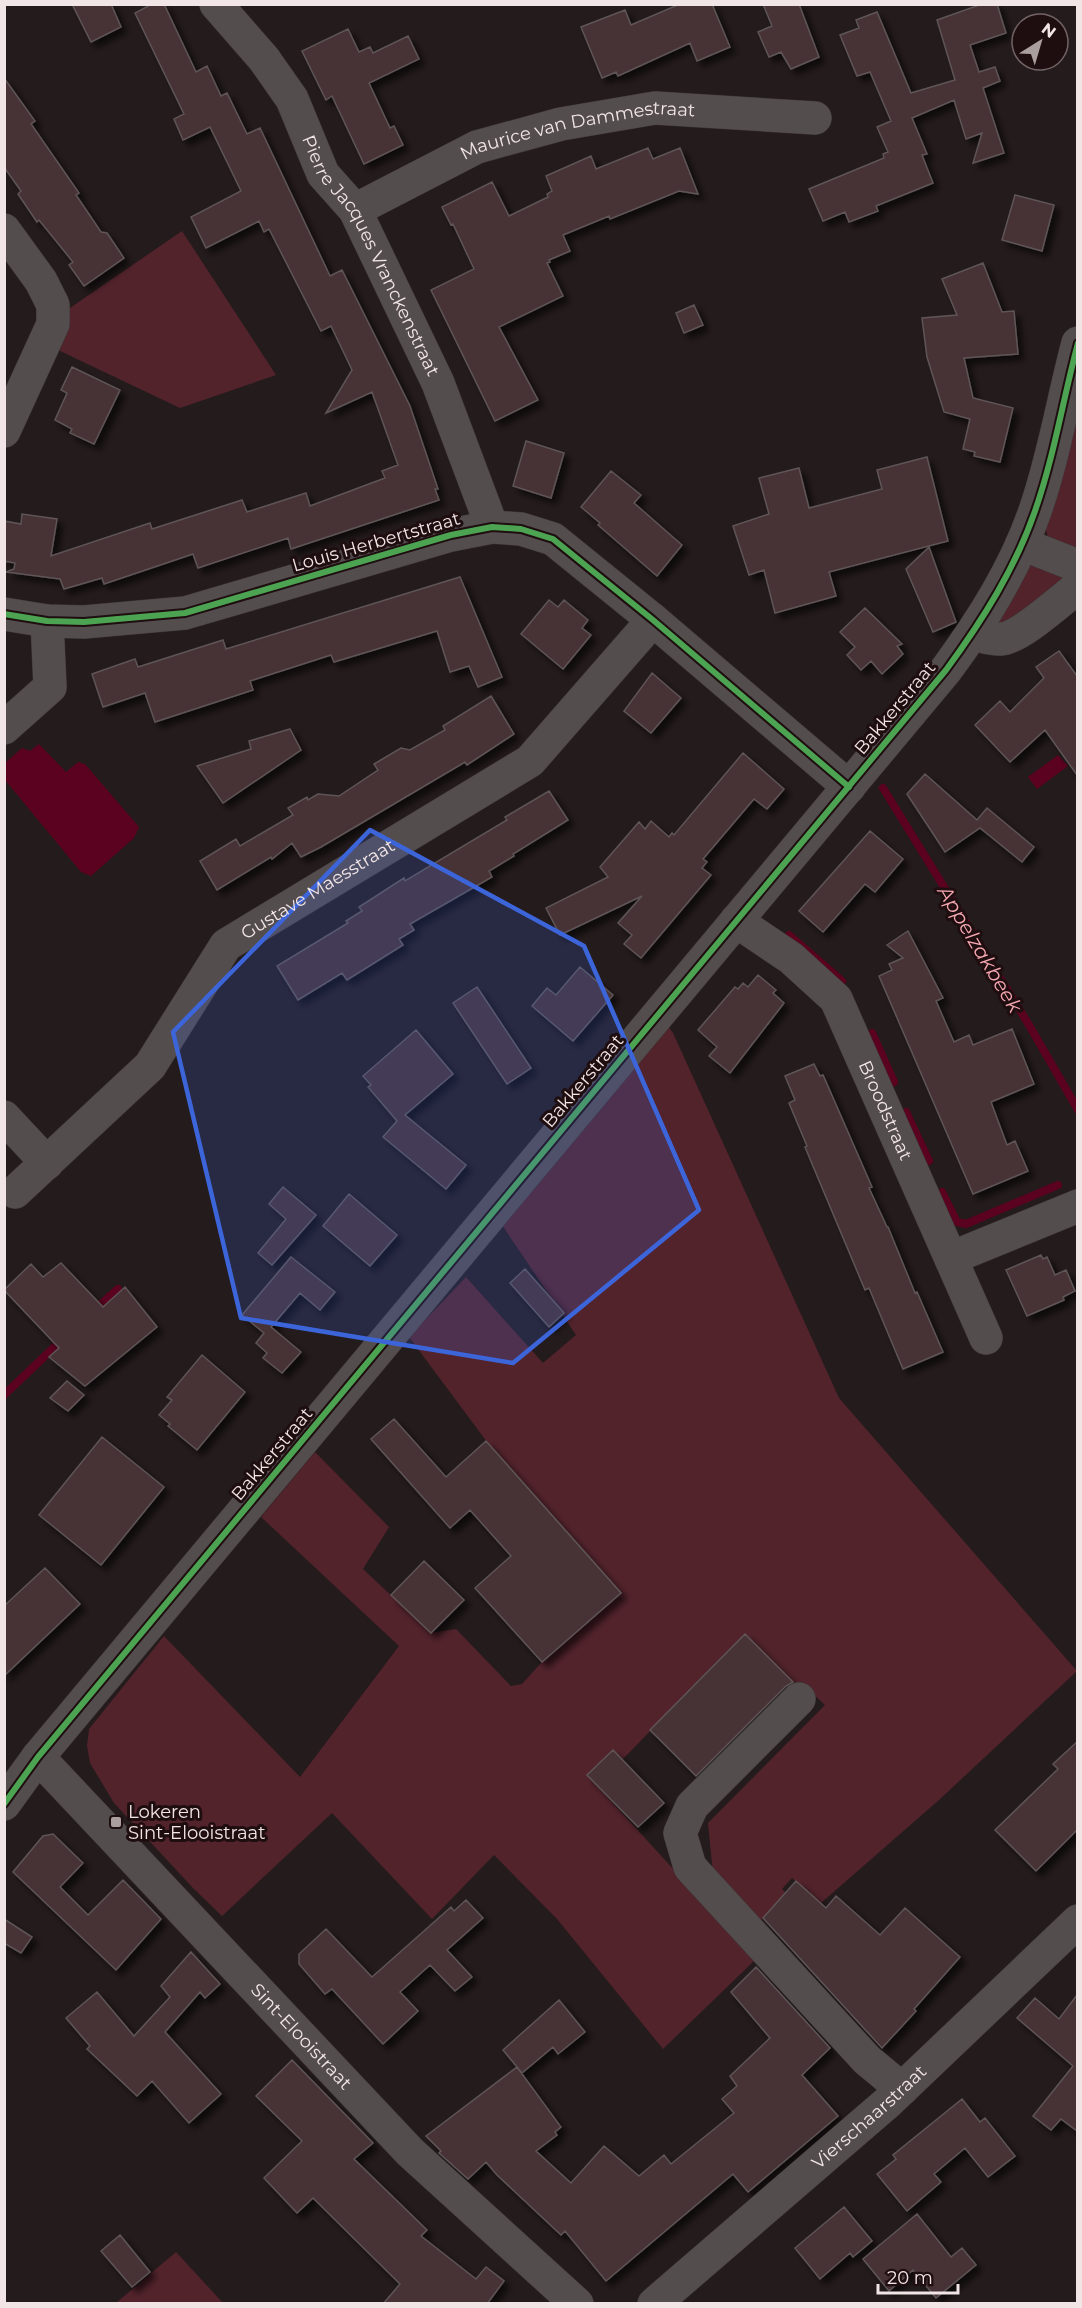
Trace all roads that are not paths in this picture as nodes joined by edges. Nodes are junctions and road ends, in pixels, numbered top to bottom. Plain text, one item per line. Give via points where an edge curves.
1 (216, 4) edge
2 (814, 118) dead end
3 (356, 210) junction
4 (4, 230) edge
5 (1077, 343) edge
6 (1073, 387) edge
7 (4, 430) edge
8 (492, 526) junction
9 (1022, 544) junction
10 (1077, 566) edge
11 (1077, 587) edge
12 (4, 614) edge
13 (653, 620) junction
14 (47, 621) junction
15 (973, 634) junction
16 (4, 728) edge
17 (849, 787) junction
18 (736, 921) junction
19 (4, 1117) edge
20 (47, 1163) junction
21 (15, 1192) dead end
22 (1077, 1206) edge
23 (951, 1258) junction
24 (986, 1338) dead end
25 (799, 1699) dead end
26 (38, 1757) junction
27 (4, 1804) edge
28 (1077, 1922) edge
29 (902, 2089) junction
30 (577, 2304) edge
31 (654, 2304) edge

1 - 3 street, Pierre Jacques Vranckenstraat via 264,59 292,99 323,174
2 - 3 street, Maurice van Dammestraat via 655,108 561,124 477,147
3 - 8 street, Pierre Jacques Vranckenstraat via 438,382
4 - 7 street via 41,281 53,305 53,324
5 - 6 street, Bakkerstraat
6 - 9 street, Bakkerstraat
8 - 13 street, Louis Herbertstraat via 521,529 552,539
8 - 14 street, Louis Herbertstraat via 185,613 84,622
9 - 10 street
9 - 15 street, Bakkerstraat
11 - 15 street via 1009,637
12 - 14 street, Louis Herbertstraat
13 - 17 street, Louis Herbertstraat
13 - 20 street, Gustave Maesstraat via 530,761 226,945 150,1066
14 - 16 street via 50,687
15 - 17 street, Bakkerstraat
17 - 18 street, Bakkerstraat
18 - 23 street, Broodstraat via 791,958 836,999
18 - 26 street, Bakkerstraat
19 - 20 street
20 - 21 street, Gustave Maesstraat
22 - 23 street
23 - 24 street, Broodstraat
25 - 29 street via 692,1806 680,1833 690,1867 867,2060
26 - 27 street, Bakkerstraat
26 - 30 street, Sint-Elooistraat via 410,2152
28 - 29 street, Vierschaarstraat
29 - 31 street, Vierschaarstraat

